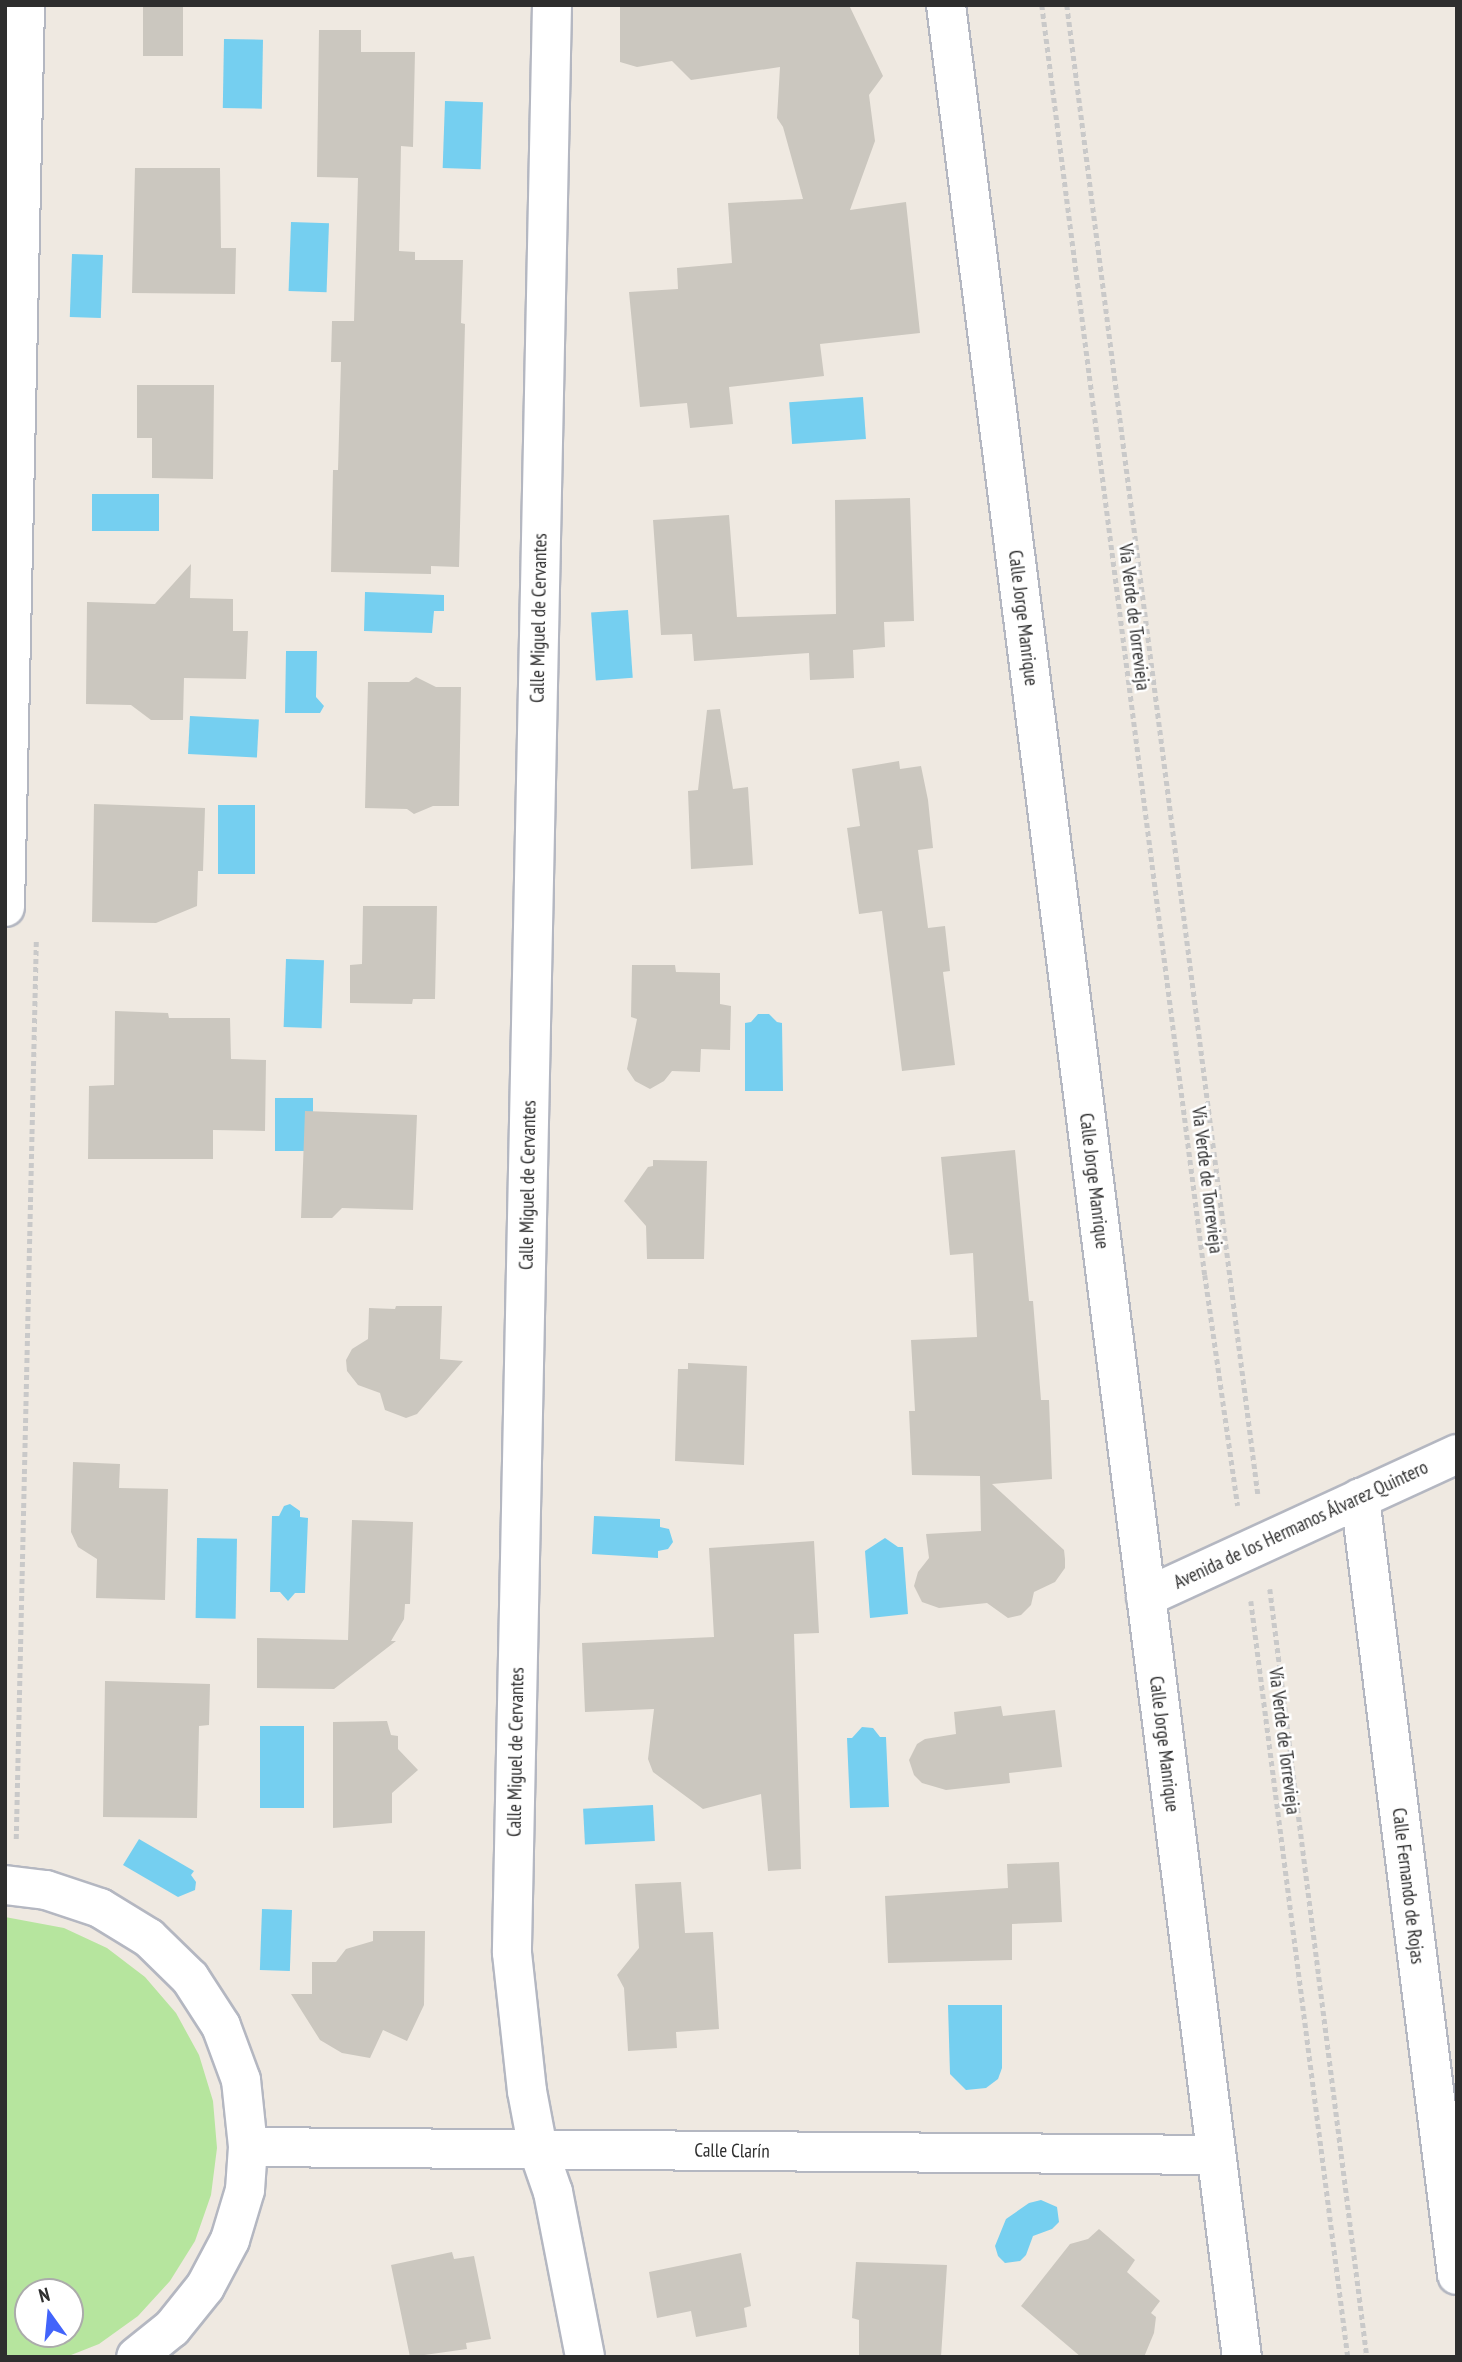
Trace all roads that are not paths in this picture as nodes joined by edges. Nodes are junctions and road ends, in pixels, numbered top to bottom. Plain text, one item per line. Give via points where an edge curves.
1 (25, 5) edge
2 (552, 5) edge
3 (946, 5) edge
4 (5, 906) edge
5 (1457, 1454) edge
6 (1360, 1498) junction
7 (1146, 1597) junction
8 (5, 1885) edge
9 (248, 2147) junction
10 (538, 2149) junction
11 (1216, 2155) junction
12 (1457, 2274) edge
13 (136, 2357) edge
14 (585, 2357) edge
15 (1242, 2357) edge

1 - 4 street
2 - 10 street, Calle Miguel de Cervantes via 512,1954
3 - 7 street, Calle Jorge Manrique
5 - 6 street, Avenida de los Hermanos Álvarez Quintero
6 - 7 street, Avenida de los Hermanos Álvarez Quintero
6 - 12 street, Calle Fernando de Rojas
7 - 11 street, Calle Jorge Manrique
8 - 9 street via 46,1889 100,1908 149,1938 190,1978 221,2026 241,2080
9 - 10 street, Calle Clarín
9 - 13 street via 245,2190 230,2240 205,2287 172,2328
10 - 11 street, Calle Clarín
10 - 14 street, Calle Miguel de Cervantes via 553,2192
11 - 15 street, Calle Jorge Manrique

